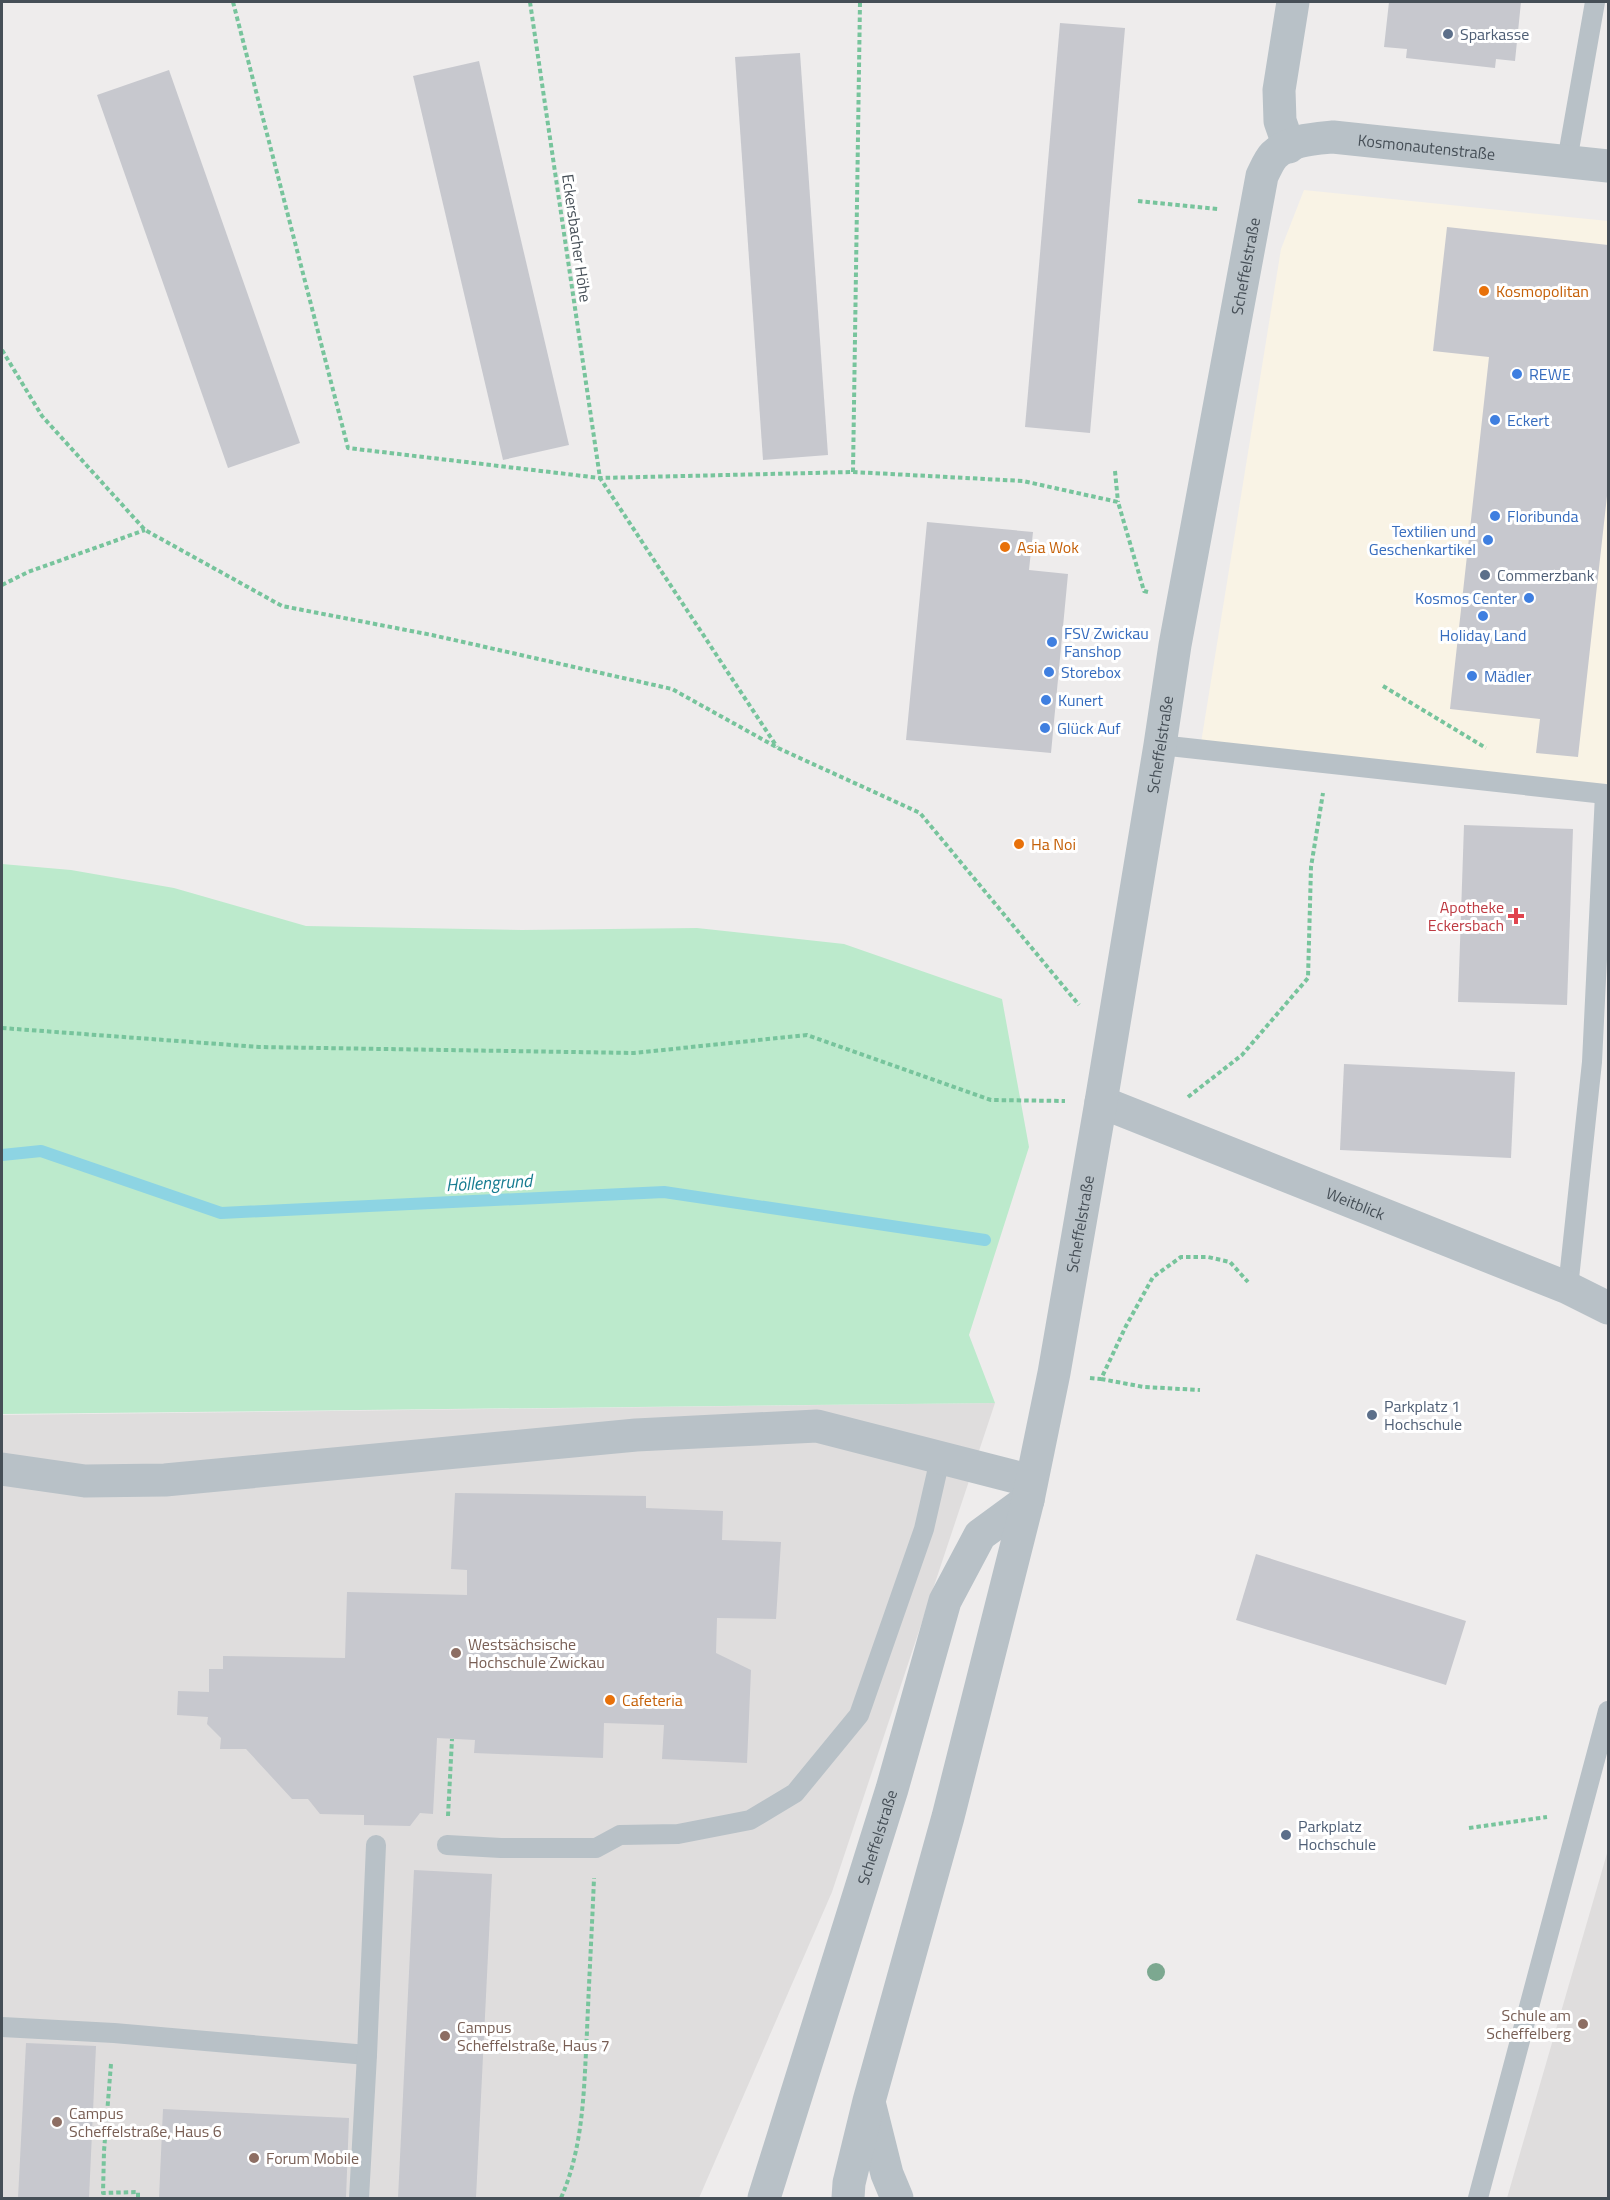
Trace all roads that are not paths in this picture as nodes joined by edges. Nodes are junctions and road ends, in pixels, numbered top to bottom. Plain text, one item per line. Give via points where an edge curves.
1 (1293, 2) edge
2 (1595, 2) edge
3 (1289, 147) junction
4 (1567, 160) junction
5 (1608, 166) edge
6 (1160, 745) junction
7 (1101, 1102) junction
8 (1568, 1288) junction
9 (1608, 1308) edge
10 (940, 1459) junction
11 (2, 1469) edge
12 (1030, 1491) junction
13 (1608, 1711) edge
14 (376, 1845) dead end
15 (447, 1845) road end
16 (2, 2027) edge
17 (367, 2055) junction
18 (868, 2101) junction
19 (359, 2199) edge
20 (764, 2199) edge
21 (848, 2199) edge
22 (897, 2199) edge
23 (1478, 2199) edge

1 - 3 street via 1279,90 1281,121
2 - 4 lane
3 - 4 street, Kosmonautenstraße via 1303,140 1333,137
3 - 6 street, Scheffelstraße via 1274,156 1262,176
4 - 5 street, Kosmonautenstraße
6 - 7 street, Scheffelstraße
6 - 8 lane via 1605,794 1592,1062
7 - 8 street, Weitblick
7 - 12 street, Scheffelstraße
8 - 9 street, Weitblick
10 - 11 street via 817,1426 636,1435 165,1480 85,1481
10 - 12 street
10 - 15 lane via 924,1529 859,1715 795,1793 750,1820 678,1834 620,1835 596,1848
12 - 18 street, Scheffelstraße via 948,1817
12 - 20 street, Scheffelstraße via 980,1535 945,1601 892,1788
13 - 23 lane
14 - 17 lane
16 - 17 lane
17 - 19 lane
18 - 21 street, Scheffelstraße
18 - 22 street

